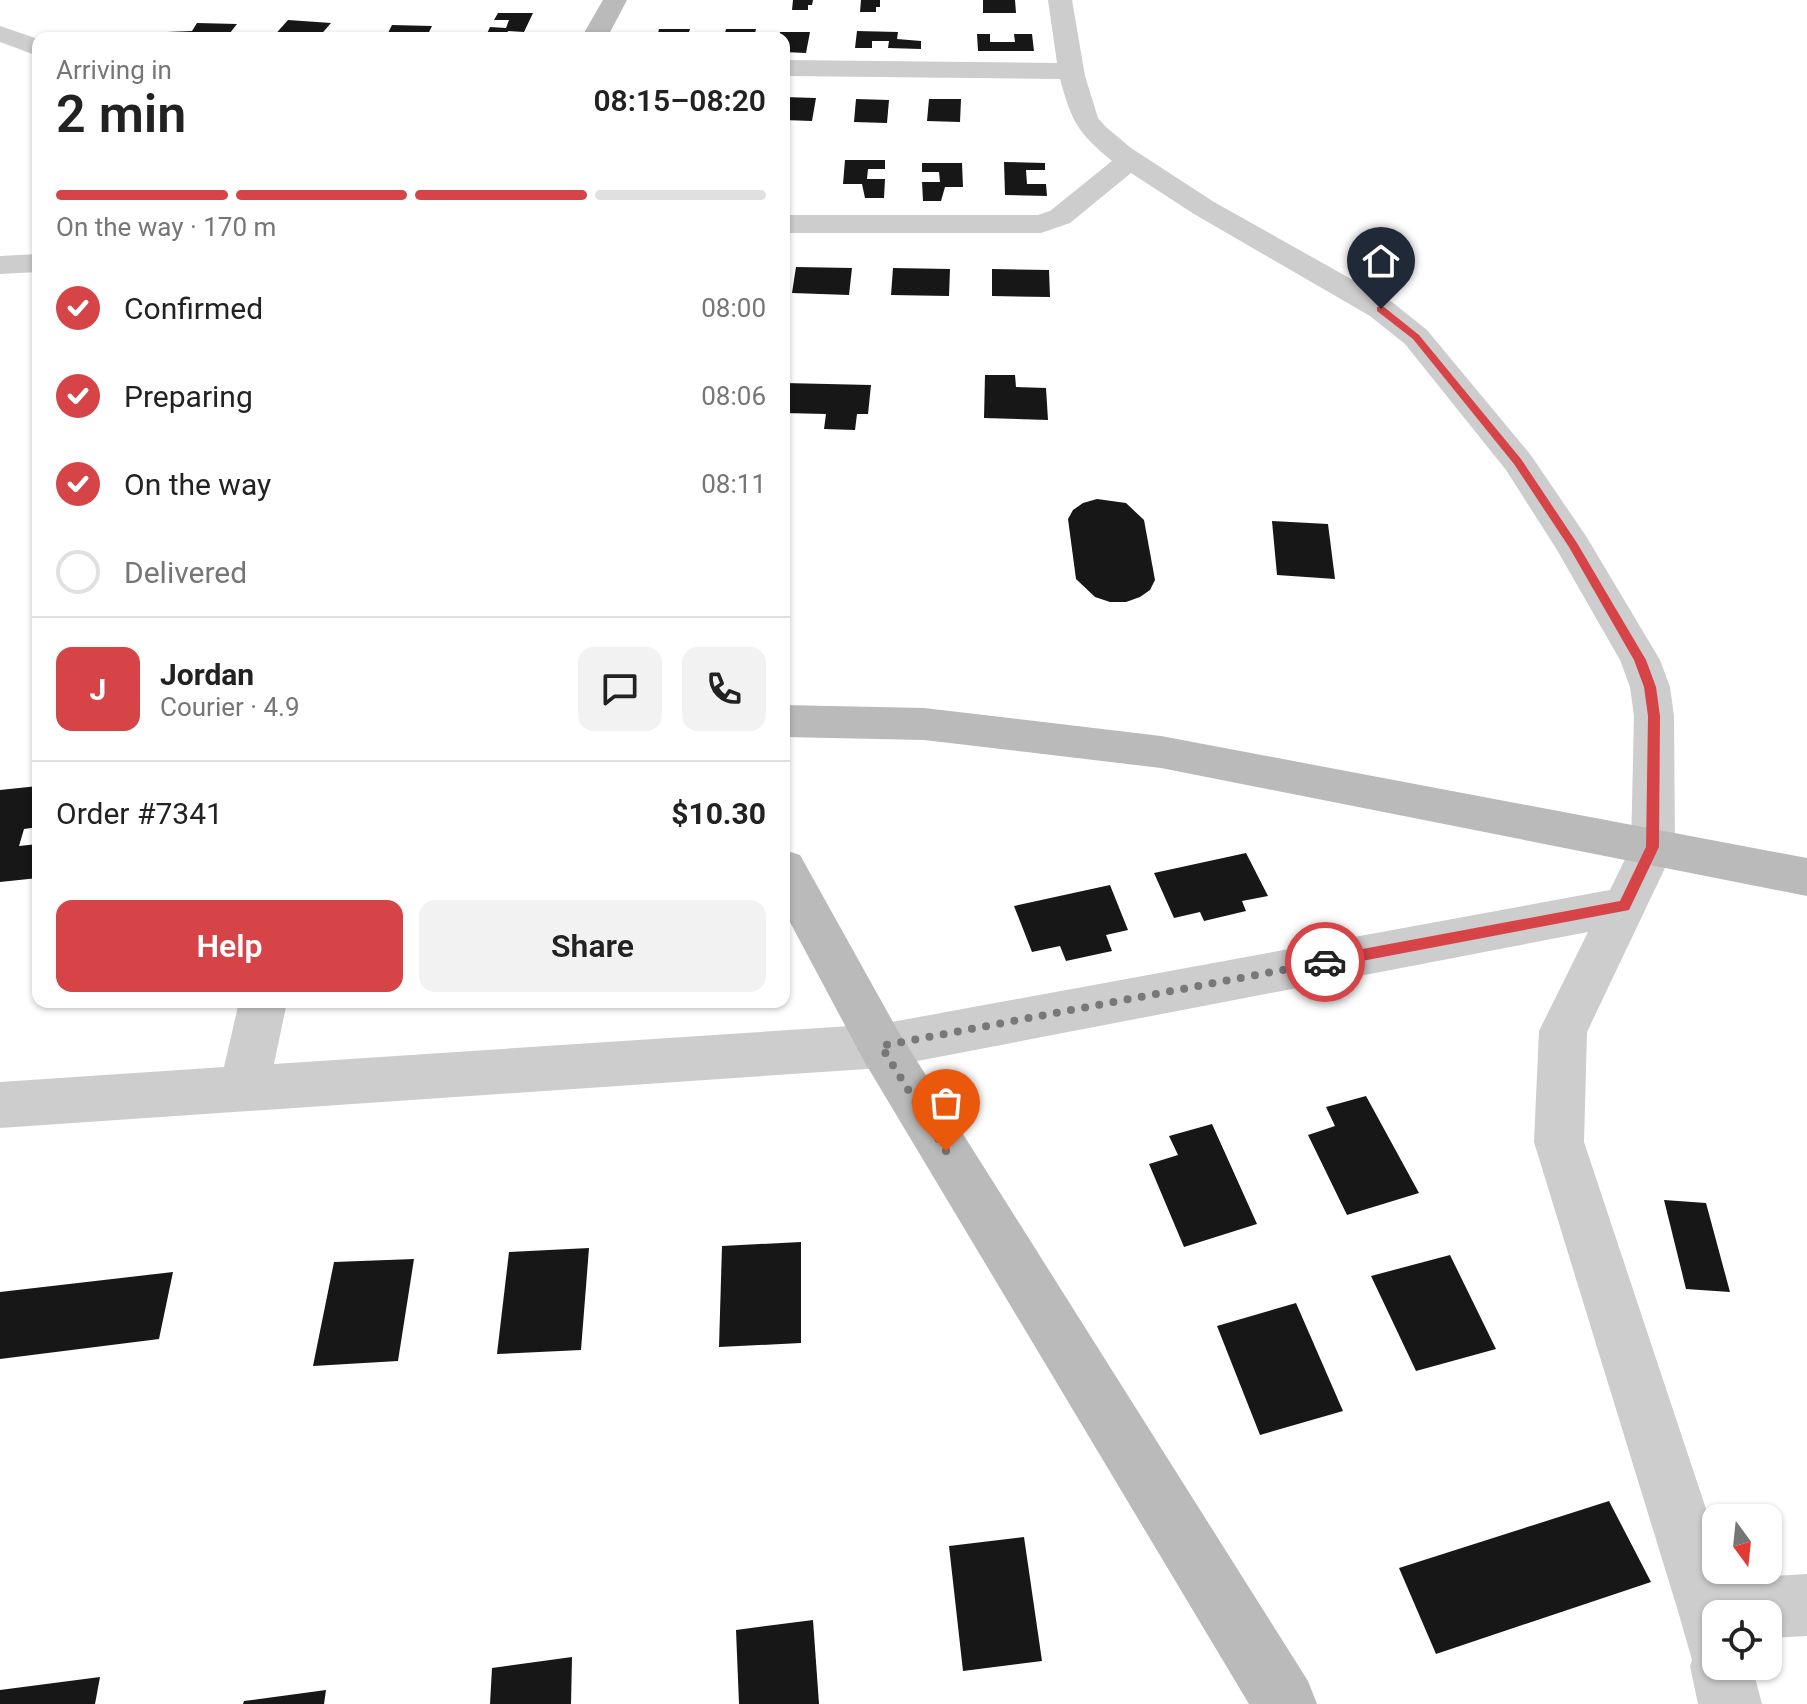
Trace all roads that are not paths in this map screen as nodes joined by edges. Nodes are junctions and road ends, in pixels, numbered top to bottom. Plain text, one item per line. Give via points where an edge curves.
1 (615, 0) edge
2 (1060, 0) edge
3 (597, 32) edge
4 (0, 33) edge
5 (32, 46) edge
6 (790, 68) edge
7 (1070, 71) junction
8 (1130, 160) junction
9 (790, 224) edge
10 (32, 262) edge
11 (0, 265) edge
12 (790, 721) edge
13 (1653, 847) junction
14 (1807, 877) edge
15 (790, 879) edge
16 (1624, 906) junction
17 (262, 1008) edge
18 (881, 1046) junction
19 (244, 1089) junction
20 (0, 1105) edge
21 (1702, 1600) edge
22 (1807, 1605) edge
23 (1782, 1615) edge
24 (1724, 1680) edge
25 (1285, 1704) edge
26 (1730, 1704) edge

1 - 3 street
2 - 7 street
4 - 5 street
6 - 7 street
7 - 8 street via 1085,119
8 - 9 street via 1060,217 1041,224
8 - 13 street via 1397,320 1518,462 1620,624 1650,687
10 - 11 street
12 - 13 street via 924,724 1161,752
13 - 14 street
13 - 16 street
15 - 18 street
16 - 18 street
16 - 21 street via 1563,1031 1559,1142
17 - 19 street
18 - 19 street
18 - 25 street
19 - 20 street
22 - 23 street
24 - 26 street

